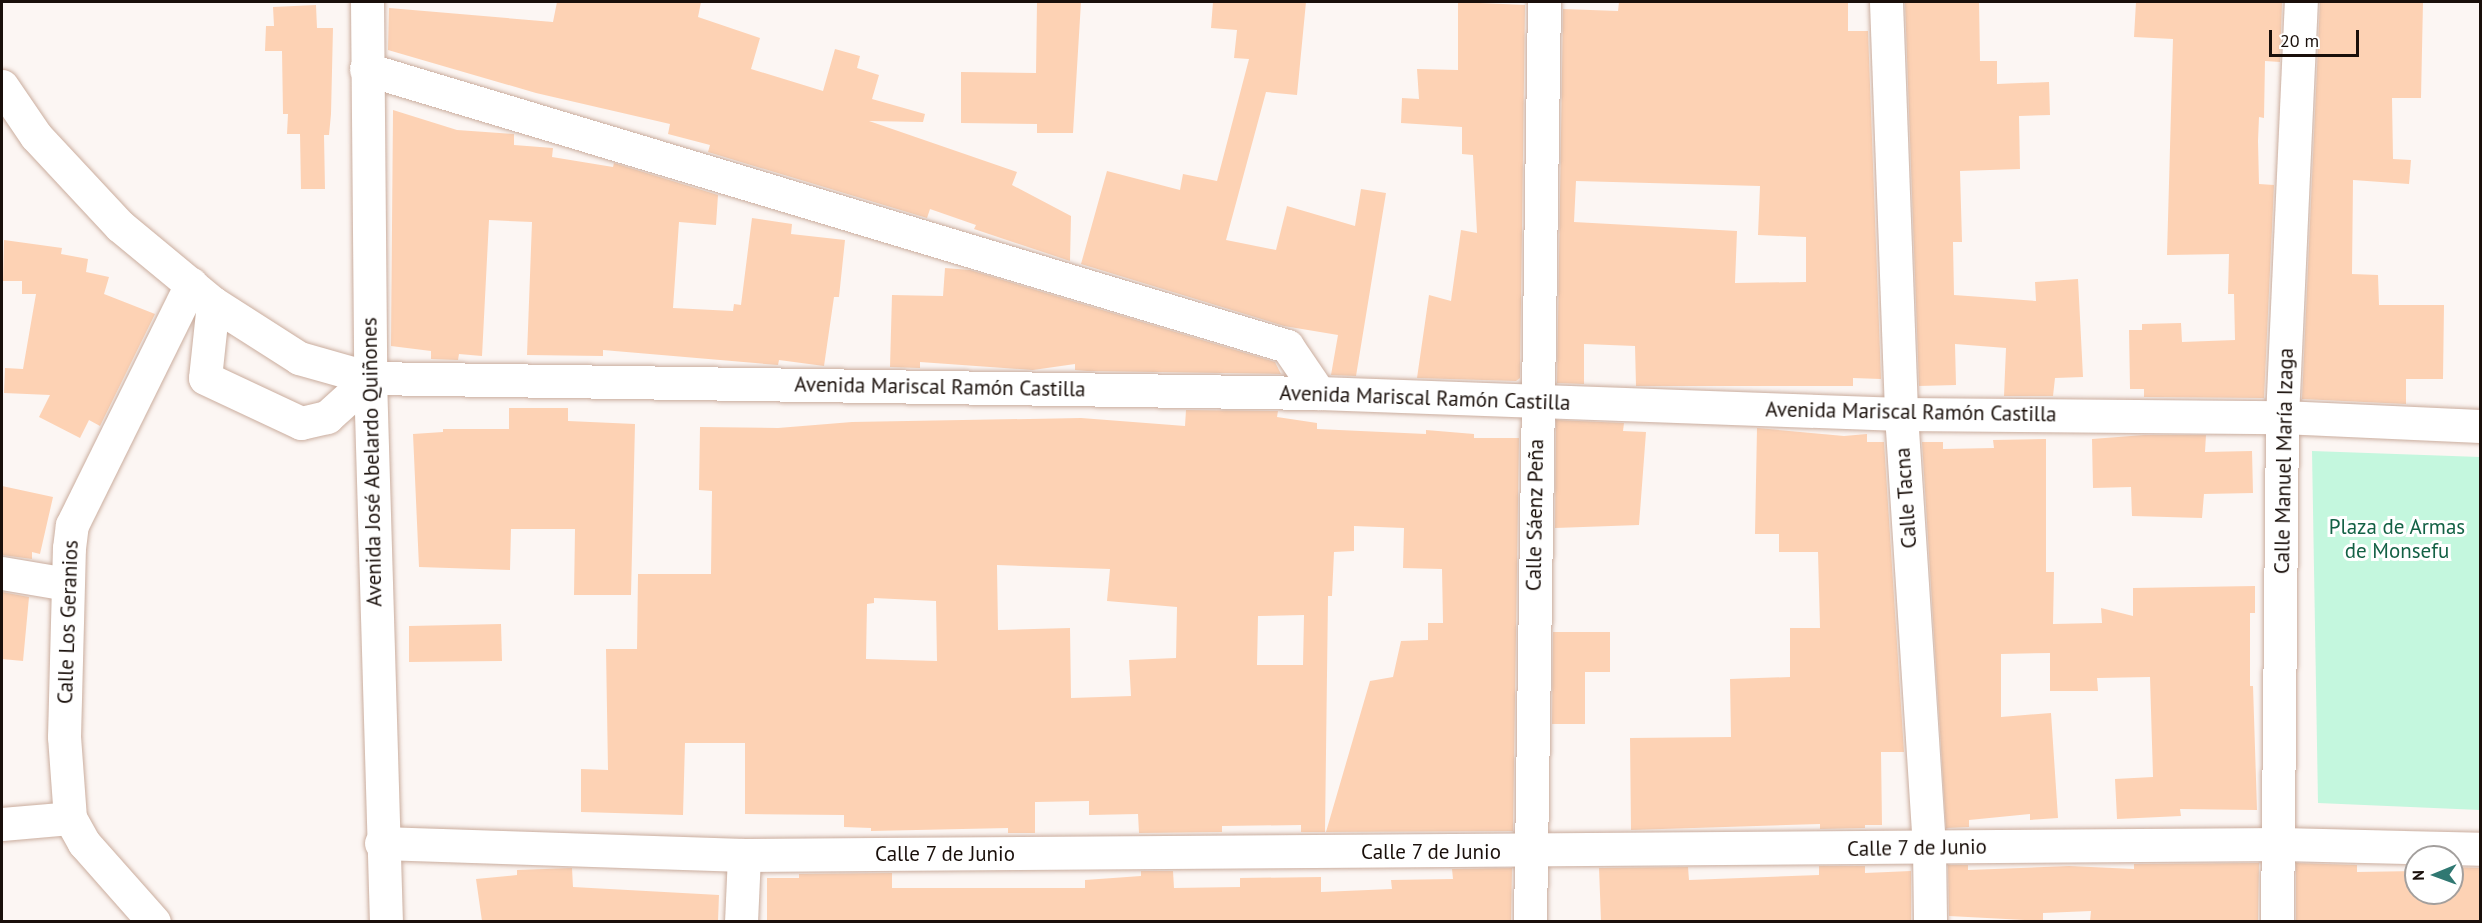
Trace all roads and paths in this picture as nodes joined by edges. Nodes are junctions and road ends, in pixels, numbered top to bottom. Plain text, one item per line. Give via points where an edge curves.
1 (367, 2) edge
2 (1544, 2) edge
3 (1887, 2) edge
4 (2301, 2) edge
5 (366, 69) junction
6 (2, 86) edge
7 (202, 294) junction
8 (370, 378) junction
9 (1319, 393) junction
10 (1536, 403) junction
11 (1901, 414) junction
12 (2283, 417) junction
13 (2481, 426) edge
14 (2, 573) edge
15 (67, 584) junction
16 (70, 818) junction
17 (2, 824) edge
18 (381, 843) junction
19 (2281, 844) junction
20 (1929, 848) junction
21 (2481, 849) edge
22 (1530, 851) junction
23 (744, 855) junction
24 (154, 921) edge
25 (386, 921) edge
26 (741, 921) edge
27 (1530, 921) edge
28 (1930, 921) edge
29 (2277, 921) edge

1 - 5 street, Avenida José Abelardo Quiñones
2 - 10 street, Calle Sáenz Peña
3 - 11 street, Calle Tacna
4 - 12 street, Calle Manuel María Izaga
5 - 8 street, Avenida José Abelardo Quiñones
5 - 9 street via 1287,346
6 - 7 street, Avenida Mariscal Ramón Castilla via 36,136 120,226
7 - 8 street, Avenida Mariscal Ramón Castilla via 299,358
7 - 8 street via 205,378 301,423 327,417
7 - 15 street, Calle Los Geranios via 72,525
8 - 9 street, Avenida Mariscal Ramón Castilla
8 - 18 street, Avenida José Abelardo Quiñones
9 - 10 street, Avenida Mariscal Ramón Castilla
10 - 11 street, Avenida Mariscal Ramón Castilla
10 - 22 street, Calle Sáenz Peña
11 - 12 street, Avenida Mariscal Ramón Castilla
11 - 20 street, Calle Tacna
12 - 13 street, Avenida Mariscal Ramón Castilla
12 - 19 street, Calle Manuel María Izaga
14 - 15 street
15 - 16 street, Calle Los Geranios via 64,737
16 - 17 street
16 - 24 street, Calle Los Geranios via 84,843
18 - 23 street, Calle 7 de Junio
18 - 25 street, Avenida José Abelardo Quiñones
19 - 20 street, Calle 7 de Junio
19 - 21 street, Calle 7 de Junio
19 - 29 street, Calle Manuel María Izaga
20 - 22 street, Calle 7 de Junio
20 - 28 street, Calle Tacna
22 - 23 street, Calle 7 de Junio
22 - 27 street, Calle Sáenz Peña
23 - 26 street

